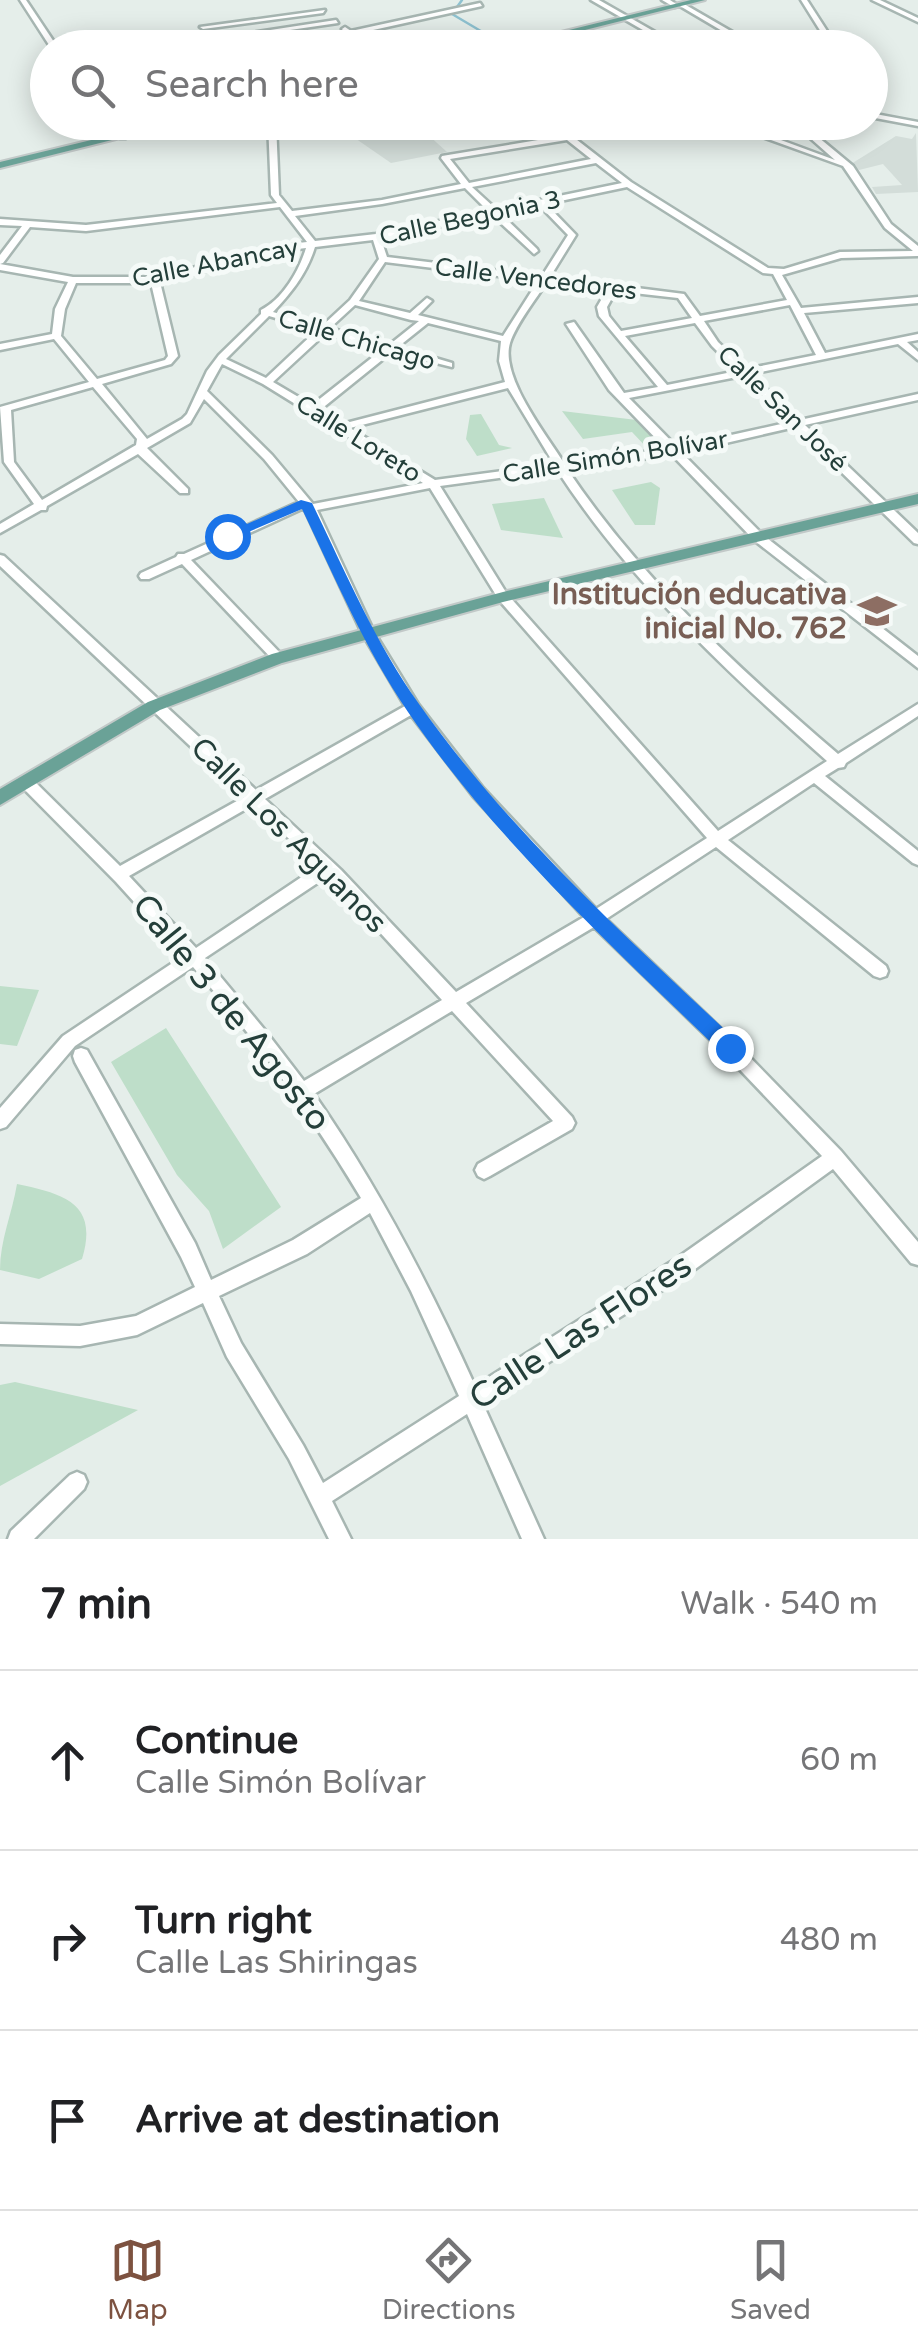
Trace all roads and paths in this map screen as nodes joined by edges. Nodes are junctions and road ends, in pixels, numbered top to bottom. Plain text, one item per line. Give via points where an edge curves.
1 (24, 0) edge
2 (310, 0) edge
3 (594, 0) edge
4 (664, 0) edge
5 (701, 0) edge
6 (804, 0) edge
7 (875, 0) edge
8 (480, 5) dead end
9 (679, 5) junction
10 (323, 12) junction
11 (627, 18) junction
12 (918, 20) edge
13 (336, 22) junction
14 (203, 28) dead end
15 (43, 30) edge
16 (278, 30) edge
17 (346, 30) edge
18 (362, 30) edge
19 (576, 30) edge
20 (648, 30) edge
21 (724, 30) edge
22 (823, 30) edge
23 (888, 118) edge
24 (918, 124) edge
25 (106, 140) edge
26 (272, 140) edge
27 (549, 140) edge
28 (572, 140) edge
29 (773, 140) edge
30 (818, 140) edge
31 (596, 160) junction
32 (0, 165) edge
33 (850, 168) junction
34 (628, 184) junction
35 (467, 186) junction
36 (541, 203) junction
37 (280, 205) junction
38 (290, 214) junction
39 (494, 214) junction
40 (0, 222) edge
41 (26, 227) junction
42 (376, 237) junction
43 (312, 243) junction
44 (534, 251) dead end
45 (918, 252) edge
46 (383, 259) junction
47 (0, 264) edge
48 (777, 272) junction
49 (548, 278) junction
50 (73, 280) junction
51 (155, 280) junction
52 (614, 286) junction
53 (918, 300) edge
54 (427, 301) dead end
55 (353, 302) junction
56 (687, 302) joint
57 (797, 306) junction
58 (264, 312) junction
59 (411, 317) junction
60 (696, 318) junction
61 (425, 321) junction
62 (571, 324) dead end
63 (326, 328) junction
64 (618, 334) junction
65 (56, 336) junction
66 (918, 338) edge
67 (506, 340) junction
68 (900, 341) junction
69 (0, 347) edge
70 (394, 348) junction
71 (822, 356) junction
72 (918, 357) edge
73 (220, 360) junction
74 (449, 365) dead end
75 (744, 373) junction
76 (268, 382) junction
77 (512, 384) junction
78 (100, 385) junction
79 (665, 389) junction
80 (202, 392) junction
81 (621, 396) junction
82 (918, 397) edge
83 (3, 410) edge
84 (313, 410) junction
85 (797, 423) junction
86 (342, 427) junction
87 (141, 451) junction
88 (674, 451) junction
89 (558, 468) junction
90 (433, 484) junction
91 (184, 490) dead end
92 (918, 500) edge
93 (308, 506) junction
94 (887, 507) junction
95 (42, 508) junction
96 (0, 530) edge
97 (759, 538) junction
98 (918, 540) edge
99 (182, 557) junction
100 (0, 559) edge
101 (632, 566) junction
102 (145, 576) dead end
103 (503, 597) junction
104 (368, 633) junction
105 (278, 658) junction
106 (918, 664) edge
107 (154, 706) junction
108 (414, 708) junction
109 (918, 709) edge
110 (839, 764) junction
111 (816, 778) junction
112 (26, 782) junction
113 (254, 794) junction
114 (0, 798) edge
115 (718, 840) junction
116 (918, 860) edge
117 (329, 867) junction
118 (121, 873) junction
119 (595, 918) junction
120 (190, 956) junction
121 (880, 971) dead end
122 (448, 1001) junction
123 (81, 1056) dead end
124 (303, 1091) junction
125 (0, 1121) edge
126 (834, 1157) junction
127 (484, 1170) dead end
128 (373, 1201) junction
129 (918, 1256) edge
130 (204, 1292) junction
131 (0, 1334) edge
132 (470, 1402) junction
133 (76, 1482) dead end
134 (319, 1497) junction
135 (19, 1539) edge
136 (340, 1539) edge
137 (532, 1539) edge

1 - 15 street
2 - 10 street
3 - 11 street
4 - 9 street
5 - 9 main road
6 - 22 street
7 - 12 street
8 - 18 street
9 - 11 main road
9 - 21 street
10 - 13 street
10 - 14 street
11 - 19 main road
11 - 20 street
13 - 16 street
13 - 17 street
23 - 24 street
25 - 32 main road
26 - 37 street
27 - 35 street via 445,159
28 - 31 street
29 - 33 street
30 - 33 street
31 - 34 street
31 - 35 street
33 - 45 street via 888,226
34 - 36 street, Calle Begonia 3
34 - 48 street via 742,258
35 - 38 street
35 - 39 street
36 - 39 street, Calle Begonia 3
36 - 49 street via 572,232
37 - 38 street
37 - 41 street via 86,228
38 - 43 street
39 - 42 street, Calle Begonia 3
39 - 44 street
40 - 41 street
41 - 47 street
42 - 43 street, Calle Begonia 3
42 - 46 street
43 - 51 street, Calle Abancay
43 - 58 street via 298,280
45 - 48 street via 840,256
46 - 49 street, Calle Vencedores
46 - 55 street
47 - 50 street, Calle Abancay
48 - 57 street
49 - 52 street, Calle Vencedores
49 - 67 street
50 - 51 street, Calle Abancay
50 - 65 street
51 - 78 street via 171,360
52 - 56 street, Calle Vencedores
52 - 64 street via 602,307
53 - 57 street
54 - 59 street
55 - 59 street
55 - 63 street
56 - 60 street, Calle San José
57 - 60 street
57 - 71 street
58 - 63 street, Calle Chicago
58 - 73 street
59 - 61 street
60 - 64 street
60 - 75 street, Calle San José
61 - 67 street
61 - 70 street
62 - 81 street
63 - 70 street, Calle Chicago
63 - 76 street
64 - 79 street
65 - 69 street
65 - 78 street
66 - 68 street
67 - 77 street via 502,360
68 - 71 street
68 - 72 street
70 - 74 street, Calle Chicago
70 - 84 street
71 - 75 street
73 - 76 street, Calle Loreto
73 - 80 street
75 - 79 street
75 - 85 street, Calle San José
76 - 84 street, Calle Loreto
77 - 86 street
77 - 89 street
78 - 83 street
78 - 87 street via 142,439
79 - 81 street
80 - 87 street via 200,408 186,422
80 - 93 street
81 - 88 street
82 - 85 street, Calle Simón Bolívar
83 - 95 street via 9,462
84 - 86 street, Calle Loreto
85 - 88 street, Calle Simón Bolívar
85 - 94 street, Calle San José
86 - 90 street, Calle Loreto
87 - 91 street
87 - 95 street
88 - 89 street, Calle Simón Bolívar
88 - 97 street
89 - 90 street, Calle Simón Bolívar
89 - 101 street
90 - 93 street, Calle Simón Bolívar
90 - 103 street, Calle Loreto
92 - 94 main road
93 - 99 street, Calle Simón Bolívar
93 - 104 street
94 - 97 main road
94 - 98 street, Calle San José
95 - 96 street
97 - 101 main road
97 - 106 street
99 - 102 street, Calle Simón Bolívar
99 - 105 street
100 - 107 street, Calle Los Aguanos
101 - 103 main road
101 - 110 street via 717,658
103 - 104 main road
103 - 115 street, Calle Loreto
104 - 105 main road
104 - 108 street
105 - 107 main road
107 - 112 main road
107 - 113 street, Calle Los Aguanos
108 - 113 street
108 - 119 street via 478,792
109 - 110 street
110 - 111 street
111 - 115 street
111 - 116 street
112 - 114 main road
112 - 118 street, Calle 3 de Agosto
113 - 117 street, Calle Los Aguanos
113 - 118 street
115 - 119 street
115 - 121 street, Calle Loreto
117 - 120 street
117 - 122 street, Calle Los Aguanos
118 - 120 street, Calle 3 de Agosto
119 - 122 street
119 - 126 street
120 - 124 street, Calle 3 de Agosto
120 - 125 street via 69,1042
122 - 124 street
122 - 127 street, Calle Los Aguanos via 566,1122
123 - 130 street via 188,1250
124 - 128 street, Calle 3 de Agosto
126 - 129 street
126 - 132 street, Calle Las Flores via 684,1265
128 - 130 street via 300,1247
128 - 132 street, Calle 3 de Agosto
130 - 131 street via 137,1325 80,1336
130 - 134 street
132 - 134 street, Calle Las Flores
132 - 137 street, Calle 3 de Agosto
133 - 135 street
134 - 136 street

